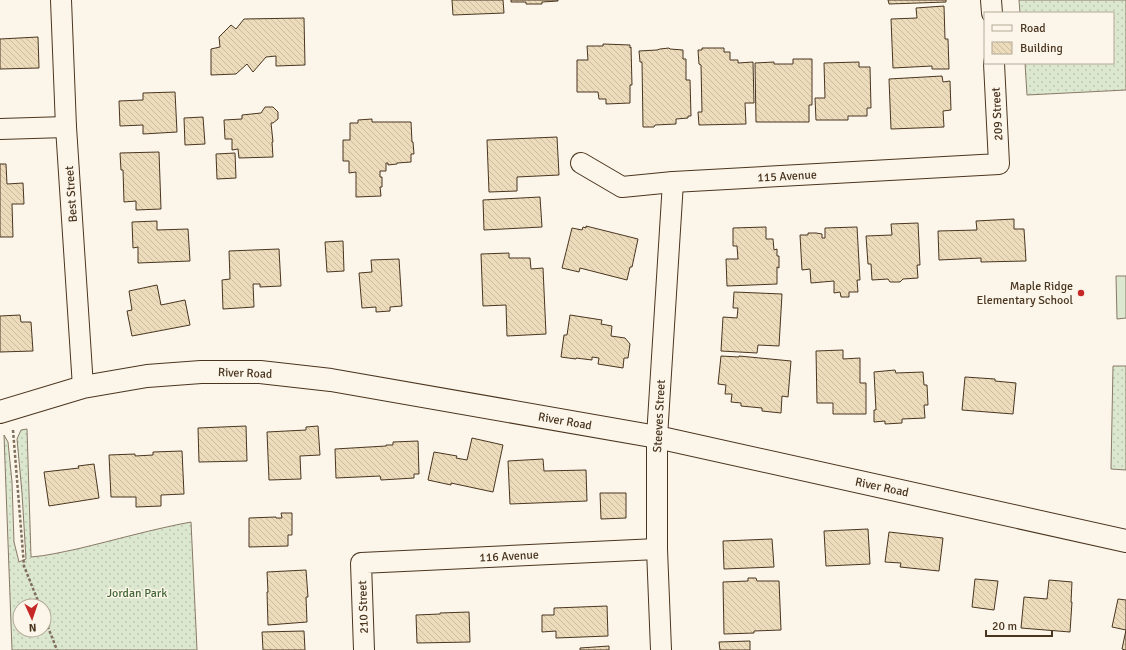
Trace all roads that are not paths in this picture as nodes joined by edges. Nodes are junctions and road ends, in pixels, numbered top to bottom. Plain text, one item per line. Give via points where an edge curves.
1 (61, 0) edge
2 (991, 0) edge
3 (992, 12) edge
4 (994, 64) edge
5 (66, 127) junction
6 (0, 129) edge
7 (581, 163) dead end
8 (999, 164) joint
9 (673, 182) junction
10 (83, 387) junction
11 (0, 412) edge
12 (657, 437) junction
13 (1126, 541) edge
14 (657, 549) junction
15 (361, 563) joint
16 (364, 650) edge
17 (661, 650) edge

1 - 5 street, Best Street
2 - 3 street
4 - 8 street, 209 Street
5 - 6 street
5 - 10 street, Best Street
7 - 9 street, 115 Avenue via 622,186
8 - 9 street, 115 Avenue
9 - 12 street, Steeves Street
10 - 11 street, River Road
10 - 12 street, River Road via 147,376 201,372 260,372 331,380
12 - 13 street, River Road
12 - 14 street, Steeves Street
14 - 15 street, 116 Avenue
14 - 17 street, Steeves Street
15 - 16 street, 210 Street

